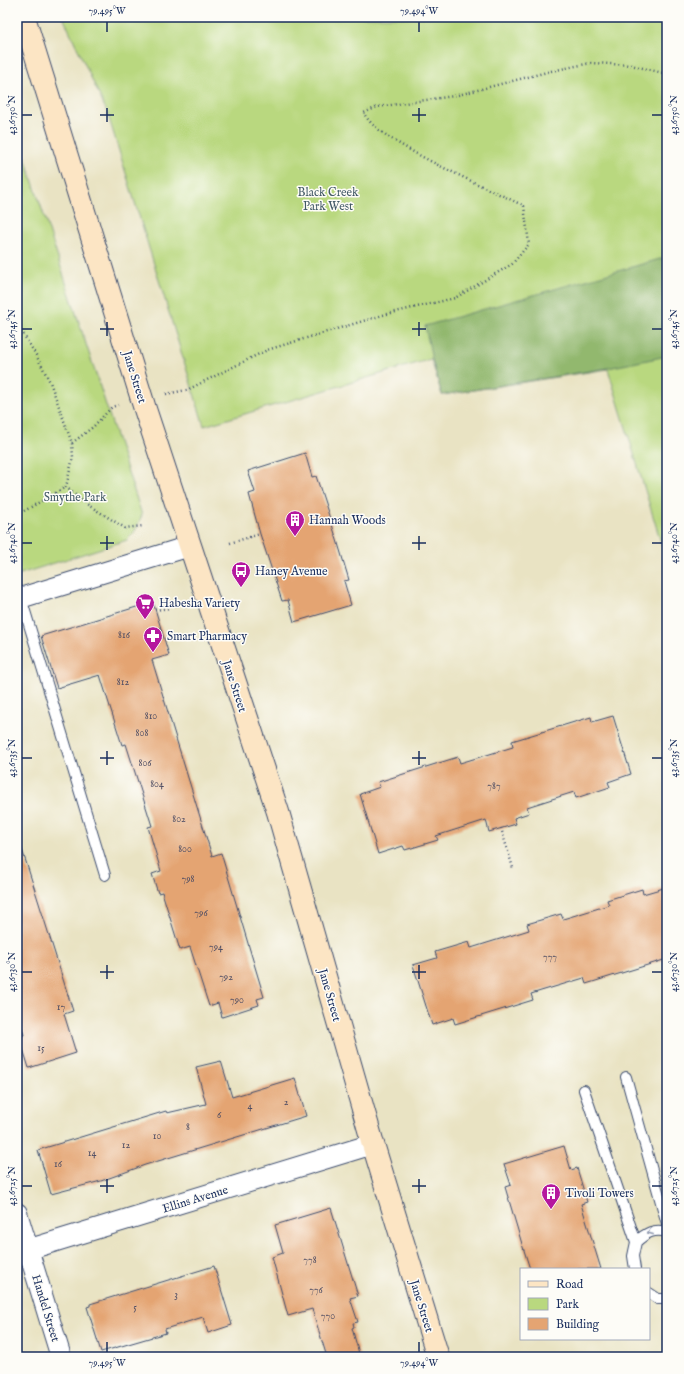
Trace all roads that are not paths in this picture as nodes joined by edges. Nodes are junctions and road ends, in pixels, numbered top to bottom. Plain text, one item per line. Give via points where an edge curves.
1 (24, 17) edge
2 (190, 546) junction
3 (19, 599) edge
4 (105, 875) dead end
5 (626, 1077) dead end
6 (584, 1090) dead end
7 (373, 1144) junction
8 (17, 1213) edge
9 (667, 1224) edge
10 (667, 1232) edge
11 (636, 1242) junction
12 (23, 1252) edge
13 (635, 1268) edge
14 (650, 1294) edge
15 (667, 1299) edge
16 (61, 1357) edge
17 (438, 1357) edge

1 - 2 main road, Jane Street
2 - 3 street
2 - 7 main road, Jane Street via 278,812
3 - 4 lane
5 - 9 lane
6 - 11 lane
7 - 12 street, Ellins Avenue
7 - 17 main road, Jane Street
8 - 12 street, Handel Street
10 -> 11 lane via 657,1229 645,1234
11 - 13 lane via 633,1256
12 - 16 street, Handel Street
14 - 15 lane via 658,1299

